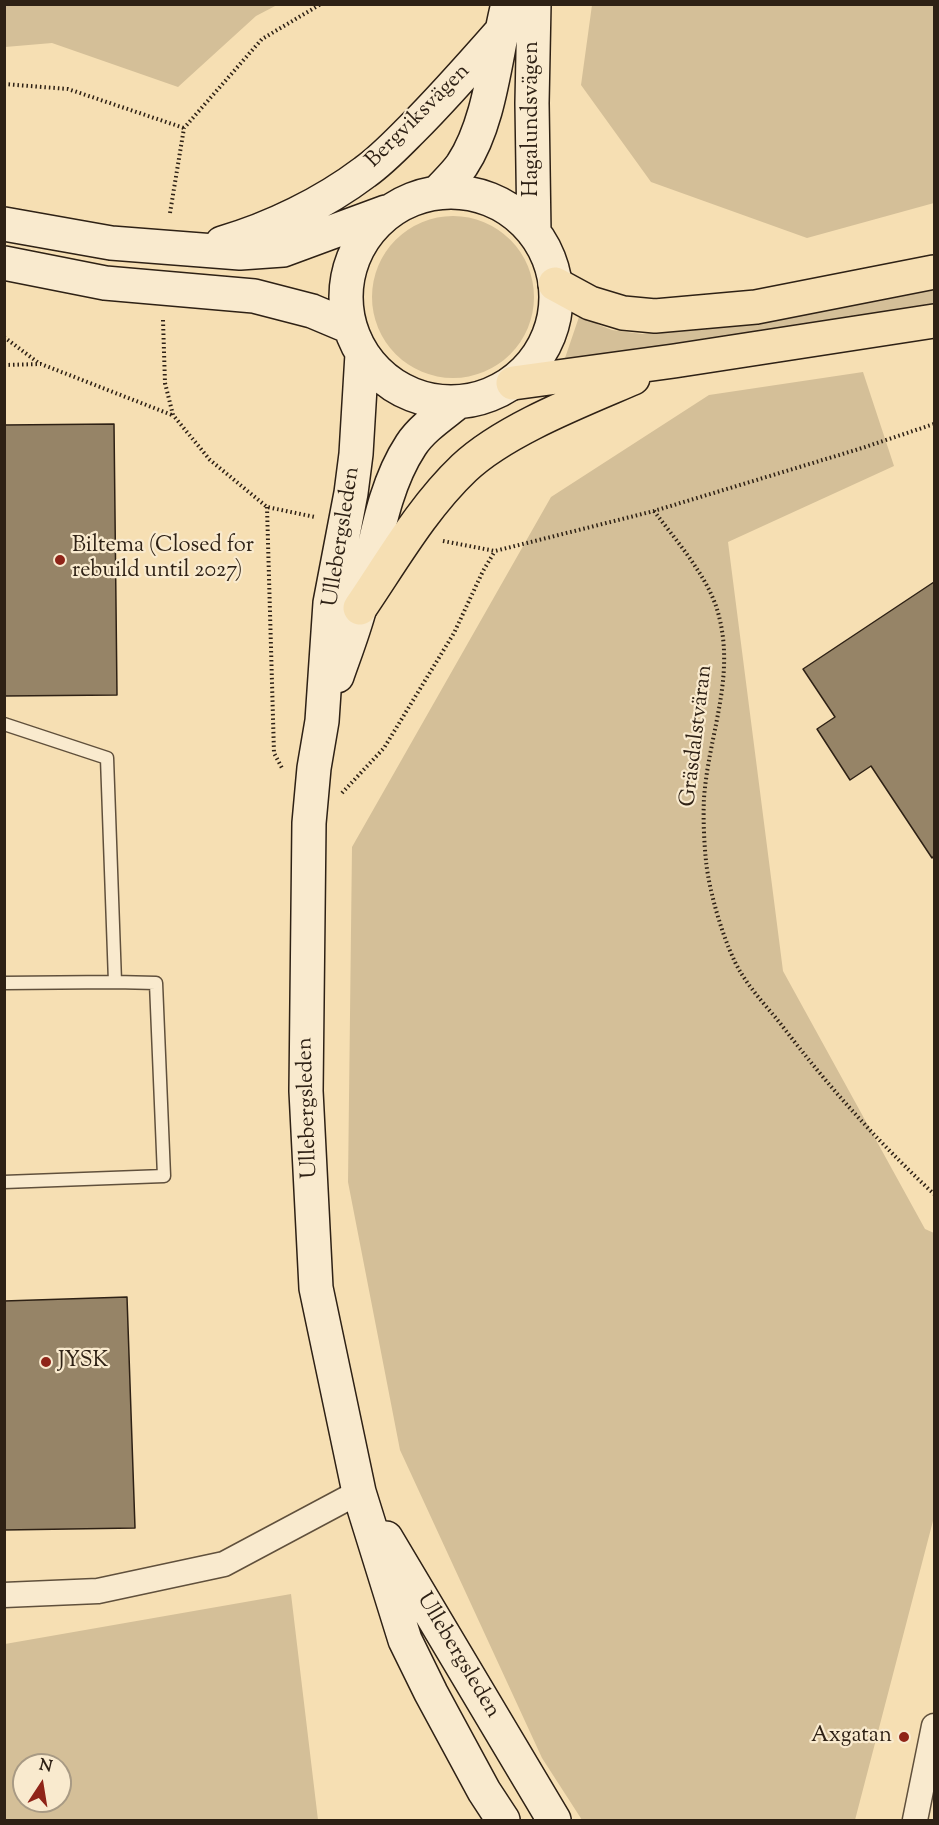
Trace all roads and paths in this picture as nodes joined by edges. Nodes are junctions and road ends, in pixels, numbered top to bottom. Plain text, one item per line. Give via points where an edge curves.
1 (321, 4) edge
2 (534, 4) edge
3 (505, 18) edge
4 (4, 84) edge
5 (184, 128) junction
6 (437, 193) junction
7 (393, 209) junction
8 (170, 213) dead end
9 (4, 224) edge
10 (534, 233) junction
11 (198, 250) junction
12 (4, 263) edge
13 (934, 272) edge
14 (555, 284) junction
15 (163, 315) dead end
16 (934, 321) edge
17 (4, 337) edge
18 (356, 341) junction
19 (674, 361) junction
20 (40, 364) junction
21 (4, 365) edge
22 (513, 383) junction
23 (458, 402) junction
24 (173, 415) junction
25 (934, 424) edge
26 (267, 507) junction
27 (654, 511) junction
28 (320, 518) dead end
29 (441, 540) dead end
30 (495, 551) junction
31 (360, 608) junction
32 (322, 721) junction
33 (4, 724) edge
34 (284, 773) dead end
35 (309, 823) junction
36 (115, 981) junction
37 (4, 983) edge
38 (4, 1182) edge
39 (934, 1194) edge
40 (359, 1492) junction
41 (4, 1595) edge
42 (934, 1726) edge
43 (503, 1821) edge
44 (554, 1821) edge
45 (915, 1821) edge

1 - 5 path via 262,39
2 - 10 main road, Hagalundsvägen
3 - 6 main road, Hagalundsvägen via 475,140 461,165
3 - 11 main road, Bergviksvägen via 421,120 365,172 282,220 244,237
4 - 5 path via 68,89
5 - 8 path
6 - 7 main road
6 - 10 main road via 473,194 507,208
7 - 11 main road, Bergviksvägen via 283,250 240,254
7 - 18 main road via 368,232 352,261 345,294
9 - 11 main road, Bergviksvägen via 111,243
10 - 14 main road via 548,256
12 - 18 main road via 105,284 254,296 312,311
13 - 14 highway via 756,307 655,316 623,313 590,303
14 - 22 main road via 555,312 548,339 533,364
15 - 24 path via 165,383
16 - 19 highway
17 - 20 path
18 - 23 main road via 380,375 403,391 430,400
18 - 32 main road, Ullebergsleden via 356,454 330,603
19 - 22 highway
19 - 31 highway via 536,422 465,467 437,497
20 - 21 path
20 - 24 path
22 - 23 main road via 486,397
23 - 31 main road, Ullebergsleden via 411,445 398,470
24 - 26 path via 210,460
25 - 27 path
26 - 28 path
26 - 34 path via 274,753
27 - 30 path
27 - 39 path, Gräsdalstväran via 695,567 710,595 724,645 724,680 704,798 706,862 728,942 741,973 790,1037 861,1122
29 - 30 path
30 - 35 path via 454,633 384,748
31 - 32 main road, Ullebergsleden
32 - 35 main road, Ullebergsleden
33 - 36 lane via 107,758
35 - 40 main road, Ullebergsleden via 306,1091 316,1288
36 - 37 lane
36 - 38 lane via 156,983 164,1176
40 - 41 street via 225,1564 98,1591
40 - 43 main road, Ullebergsleden via 405,1640
40 - 44 main road, Ullebergsleden
42 - 45 street

